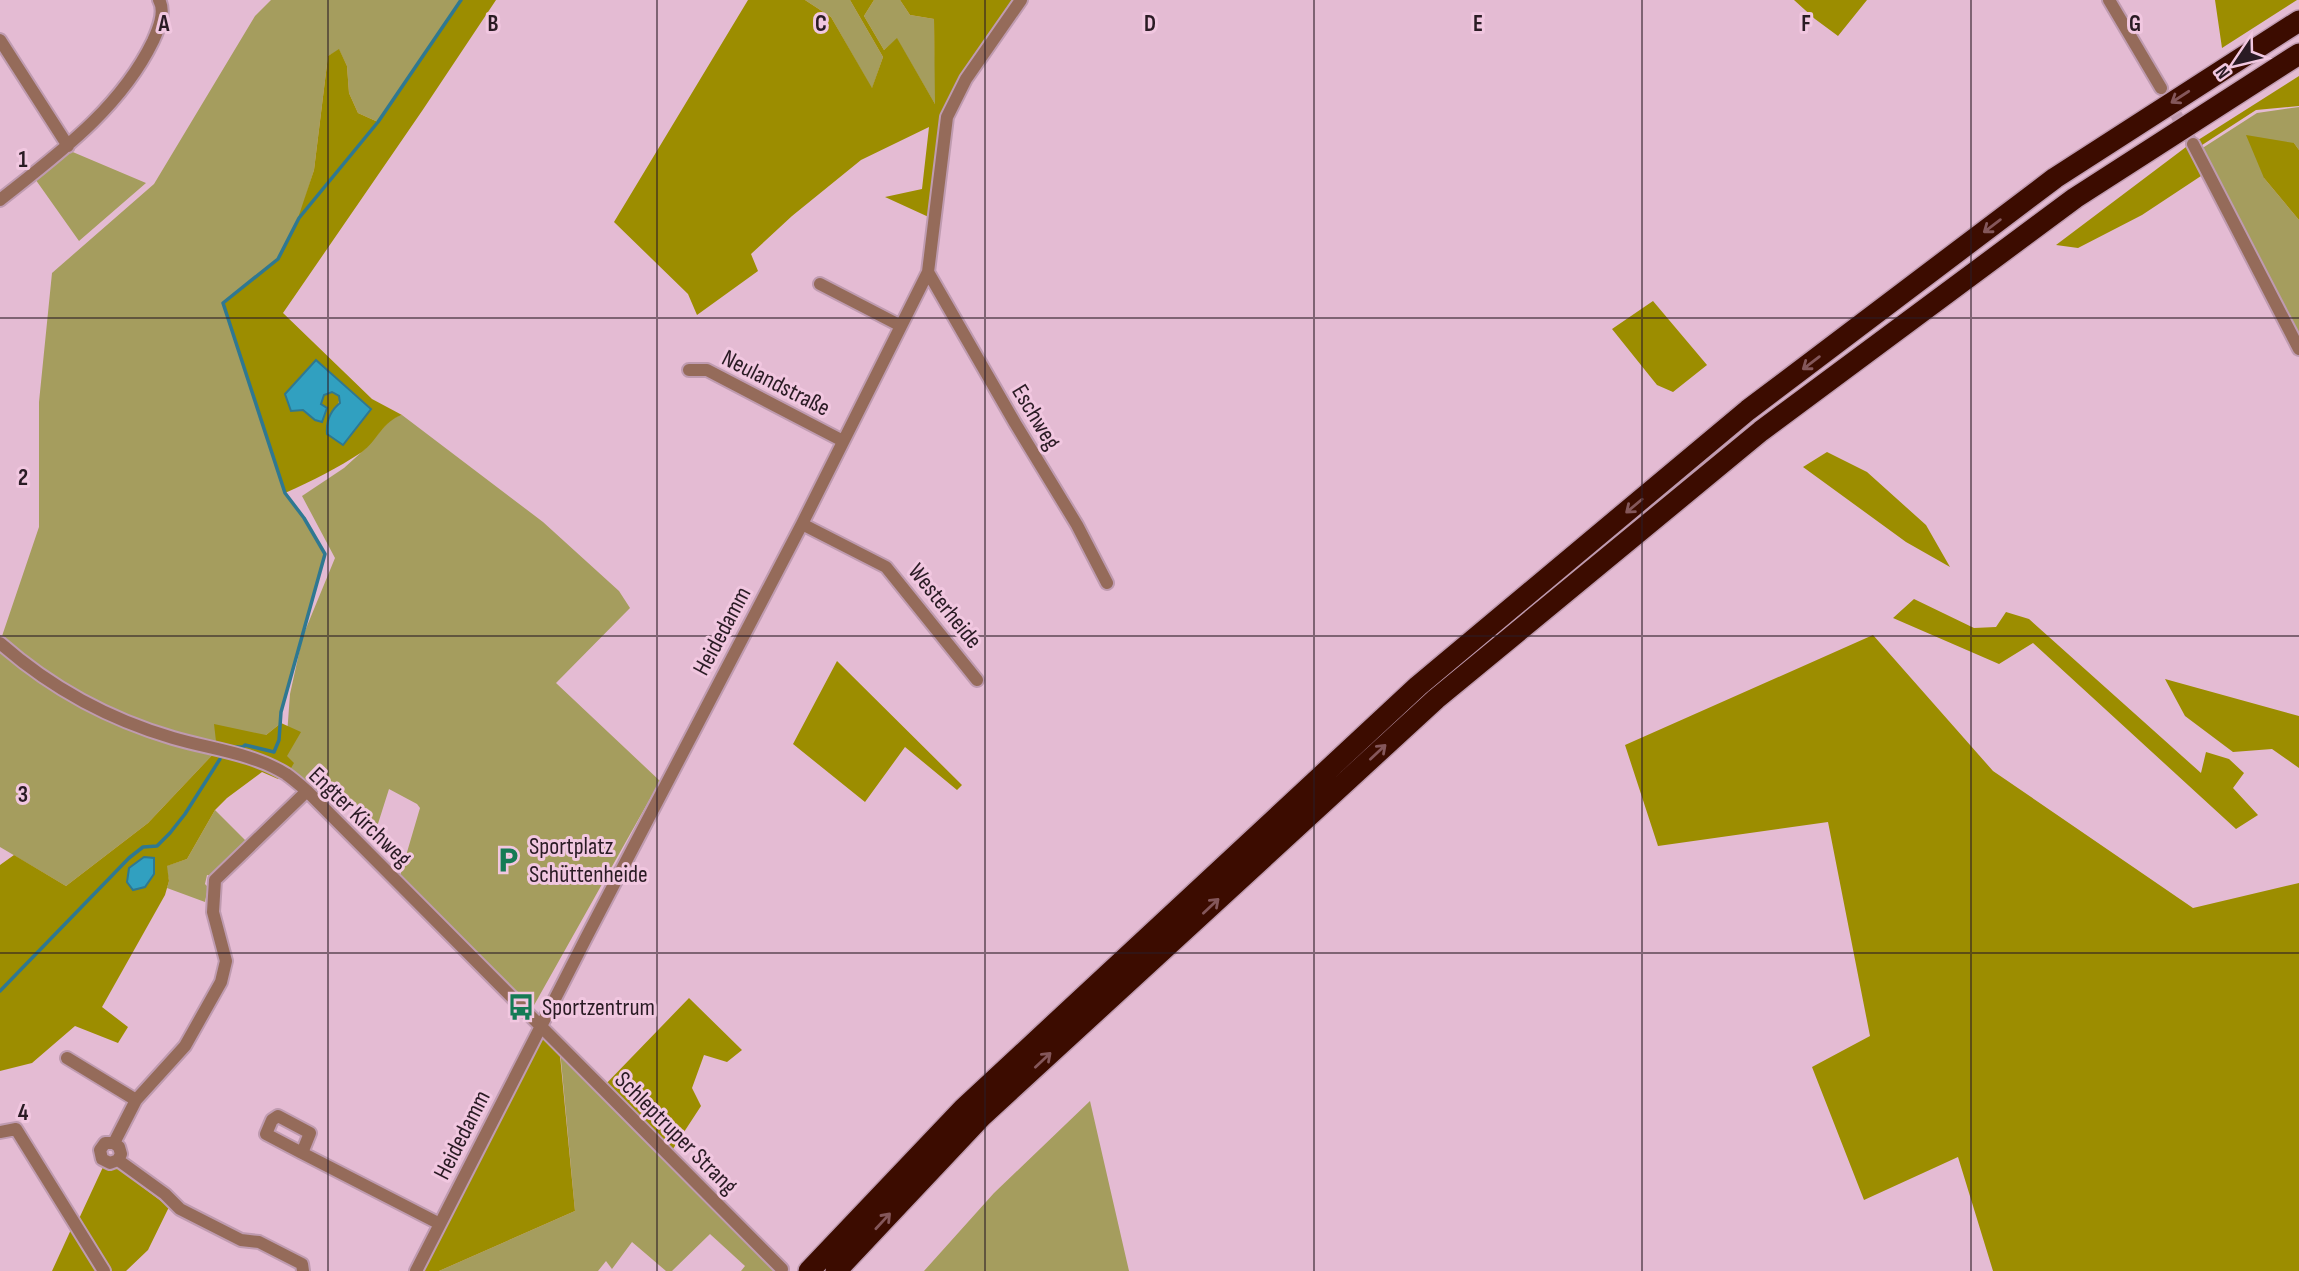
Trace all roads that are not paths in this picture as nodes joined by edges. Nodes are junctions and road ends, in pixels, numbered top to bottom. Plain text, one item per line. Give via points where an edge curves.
1 (159, 0) edge
2 (1021, 0) edge
3 (2109, 0) edge
4 (2299, 21) edge
5 (0, 40) edge
6 (2299, 54) edge
7 (2161, 88) tunnel mouth
8 (2193, 144) tunnel mouth
9 (68, 146) junction
10 (0, 200) edge
11 (928, 272) junction
12 (820, 284) dead end
13 (901, 326) junction
14 (2299, 349) edge
15 (689, 370) dead end
16 (843, 440) junction
17 (802, 524) junction
18 (1107, 583) dead end
19 (0, 643) edge
20 (977, 680) dead end
21 (307, 791) junction
22 (541, 1026) junction
23 (67, 1058) dead end
24 (136, 1100) junction
25 (0, 1132) edge
26 (302, 1153) dead end
27 (440, 1224) junction
28 (782, 1269) dead end
29 (104, 1271) edge
30 (303, 1271) edge
31 (416, 1271) edge
32 (809, 1271) edge
33 (836, 1271) edge

1 - 9 street via 159,27 142,63
2 - 11 street, Heidedamm via 966,79 947,117
3 - 7 street
4 -> 32 highway via 2055,178 1748,410 1418,686 962,1109
5 - 9 street
33 -> 6 highway via 981,1117 1436,699 1773,423 2075,198
8 - 14 street
9 - 10 street
11 - 13 street, Heidedamm
11 - 18 street, Eschweg
12 - 13 street
13 - 16 street, Heidedamm
15 - 16 street, Neulandstraße via 707,370
16 - 17 street, Heidedamm
17 - 20 street, Westerheide via 886,567
17 - 22 street, Heidedamm
19 - 21 street, Engter Kirchweg via 58,687 110,716 268,765
21 - 22 street, Engter Kirchweg
21 - 24 street via 215,880 213,912 226,961 221,982 185,1045
22 - 27 street, Heidedamm
22 - 28 street, Schleptruper Strang
23 - 24 street
24 - 30 street via 114,1143 105,1143 100,1150 102,1159 118,1160 180,1209 241,1240 259,1242 302,1264
25 - 29 street via 16,1129
26 - 27 street
27 - 31 street, Heidedamm

